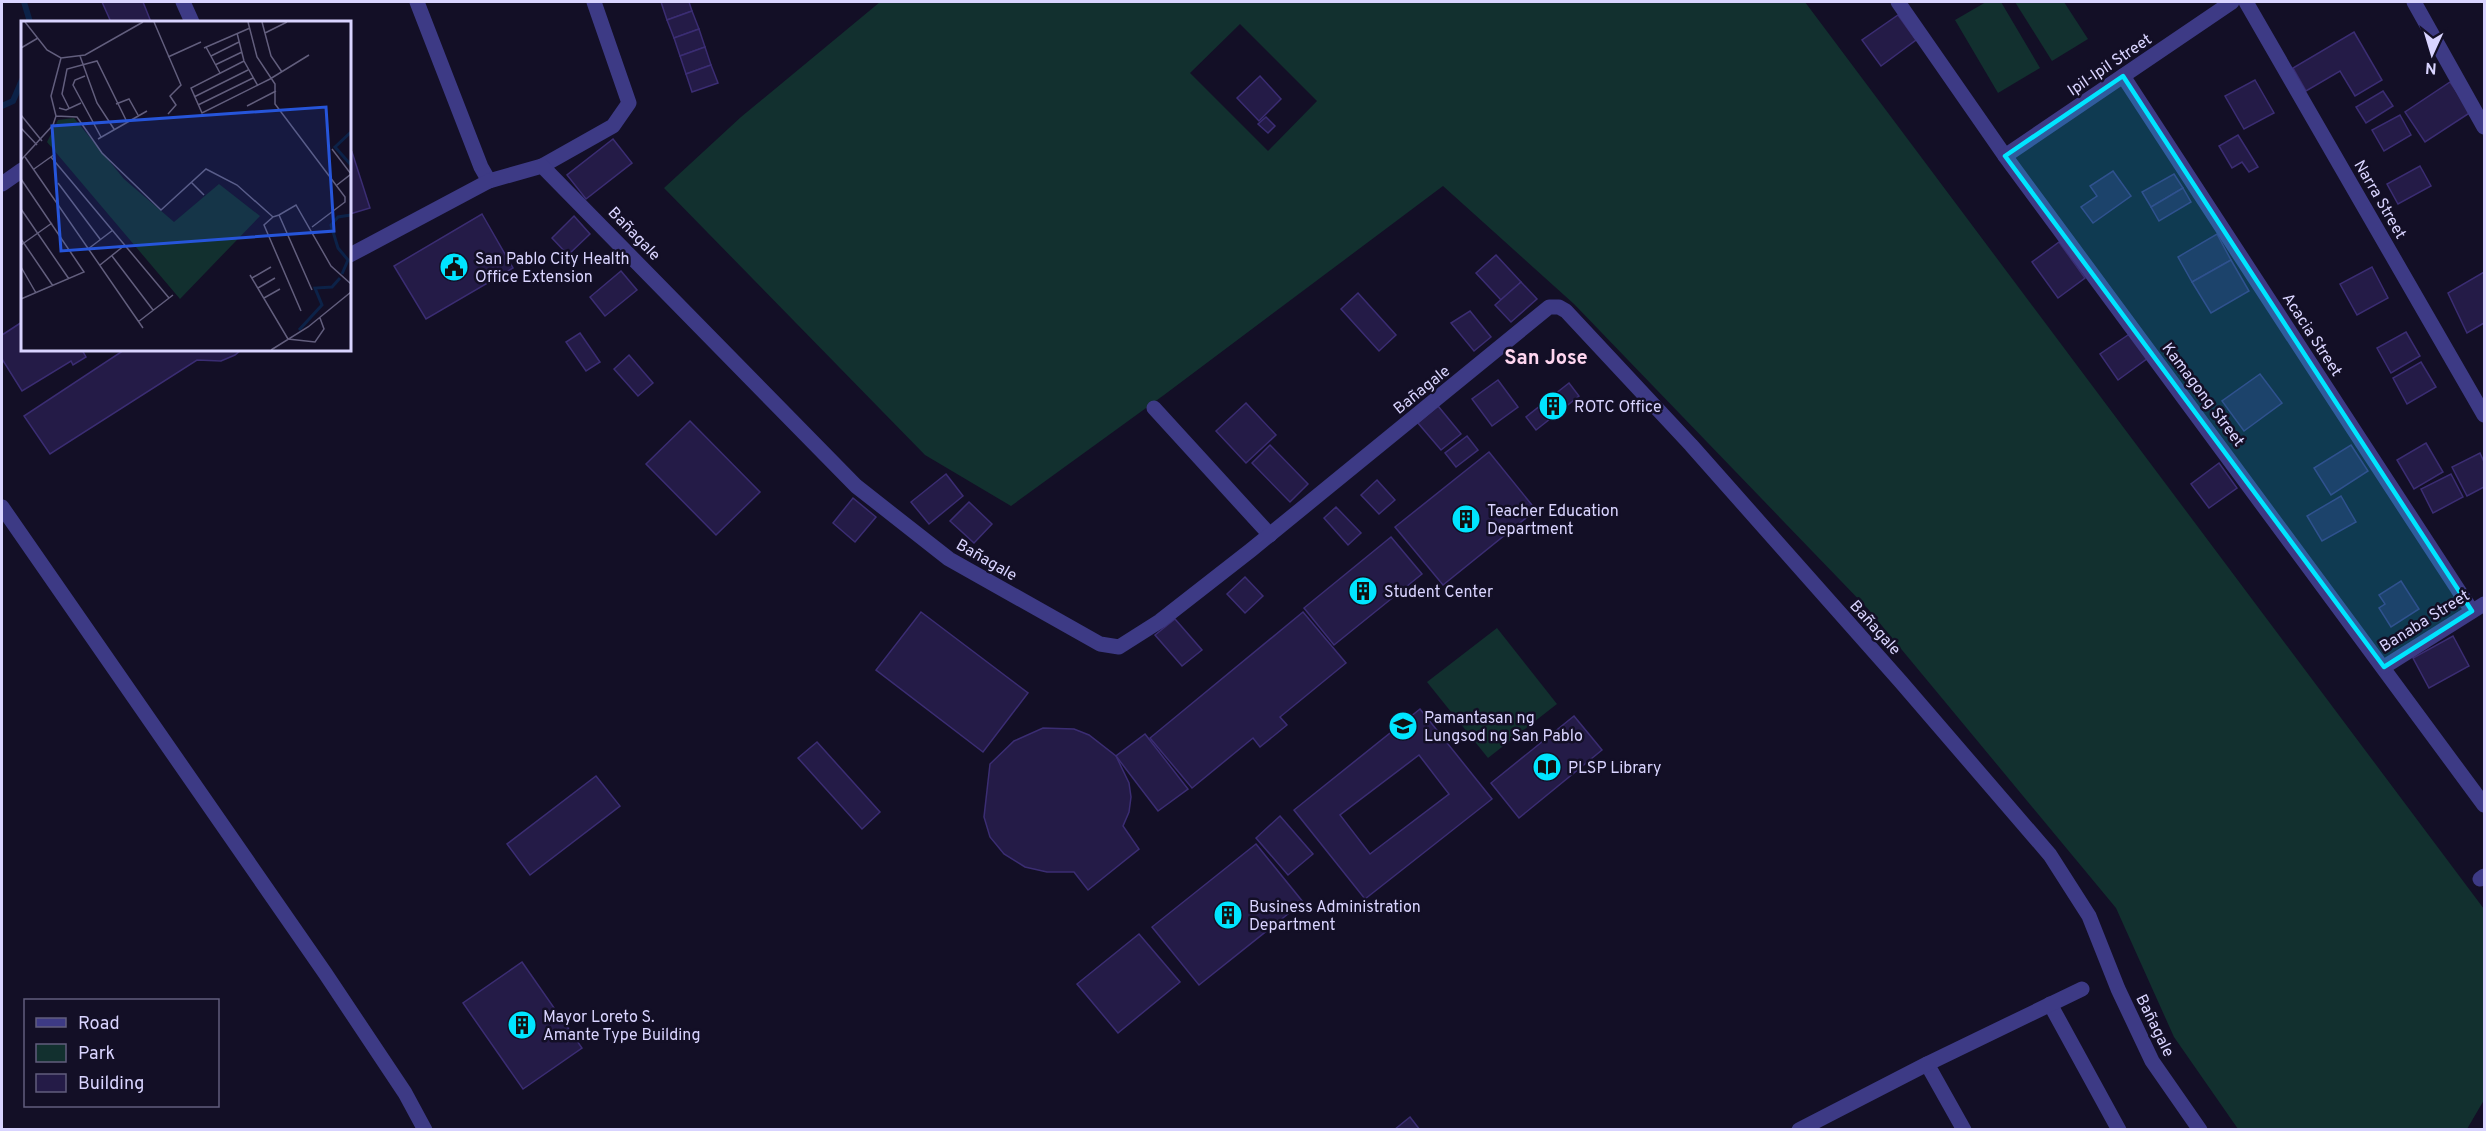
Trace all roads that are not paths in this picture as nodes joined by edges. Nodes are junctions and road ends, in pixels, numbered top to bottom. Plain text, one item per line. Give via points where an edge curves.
1 (183, 2) edge
2 (417, 2) edge
3 (594, 2) edge
4 (2232, 2) edge
5 (2246, 2) edge
6 (2414, 2) edge
7 (1903, 3) edge
8 (192, 21) edge
9 (2123, 76) junction
10 (2484, 127) edge
11 (2005, 156) junction
12 (542, 166) junction
13 (21, 171) edge
14 (489, 181) junction
15 (2, 184) edge
16 (351, 254) edge
17 (1154, 408) dead end
18 (2484, 415) edge
19 (2, 507) edge
20 (1270, 535) junction
21 (2478, 607) edge
22 (2384, 667) junction
23 (2484, 805) edge
24 (2082, 989) dead end
25 (2050, 1004) junction
26 (1927, 1064) junction
27 (1806, 1128) edge
28 (425, 1130) edge
29 (1964, 1130) edge
30 (2119, 1130) edge
31 (2200, 1130) edge

1 - 8 street
2 - 14 street
3 - 12 street via 629,103 613,126
4 - 9 street, Ipil-Ipil Street
5 - 18 street, Narra Street
6 - 10 street
7 - 11 street, Kamagong Street
9 - 11 street, Ipil-Ipil Street
9 - 21 street, Acacia Street
11 - 22 street, Kamagong Street
12 - 14 street
12 - 20 street, Bañagale via 856,486 949,560 1100,644 1119,647 1160,621
13 - 15 street
14 - 16 street
17 - 20 street
19 - 28 street via 325,972
20 - 31 street, Bañagale via 1549,307 1566,311 1691,445 2050,855 2089,916 2152,1061
21 - 22 street, Banaba Street
22 - 23 street, Kamagong Street
24 - 25 street
25 - 26 street
25 - 30 street
26 - 27 street
26 - 29 street

